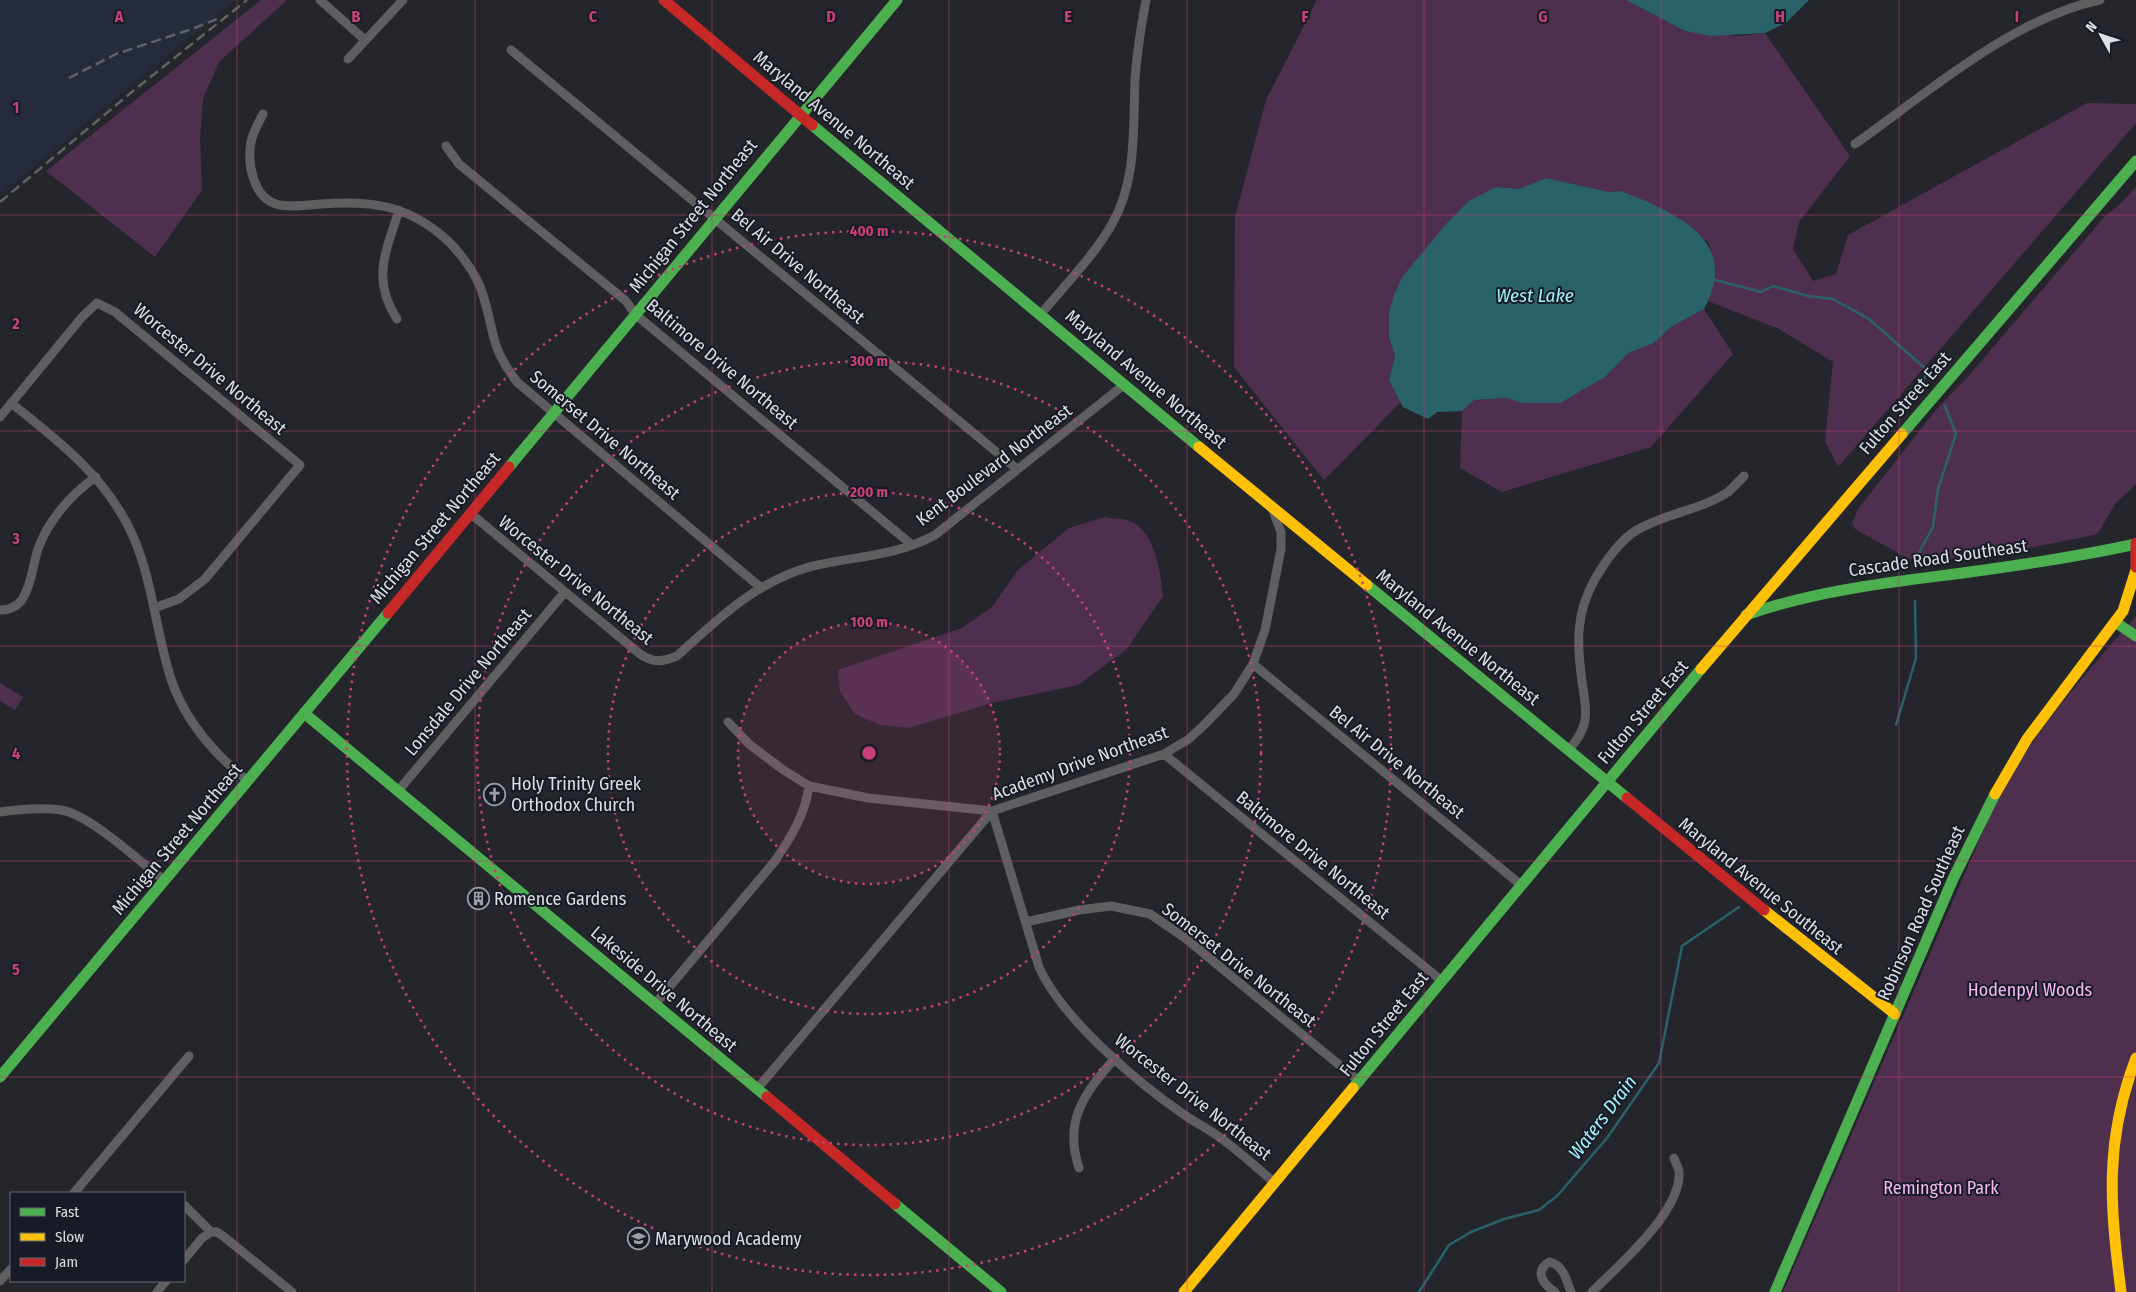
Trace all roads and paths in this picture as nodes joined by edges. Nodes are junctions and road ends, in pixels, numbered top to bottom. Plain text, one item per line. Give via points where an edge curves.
1 (320, 0) edge
2 (403, 0) edge
3 (664, 0) edge
4 (896, 0) edge
5 (1146, 0) edge
6 (2100, 0) edge
7 (365, 40) junction
8 (511, 50) dead end
9 (348, 59) dead end
10 (263, 114) dead end
11 (800, 114) junction
12 (1855, 144) dead end
13 (446, 146) dead end
14 (2136, 161) edge
15 (399, 210) junction
16 (715, 217) junction
17 (635, 314) junction
18 (1041, 314) junction
19 (398, 319) dead end
20 (1125, 384) junction
21 (11, 403) junction
22 (552, 413) junction
23 (0, 417) edge
24 (1017, 469) junction
25 (1744, 476) dead end
26 (96, 477) junction
27 (1272, 507) junction
28 (470, 513) junction
29 (2136, 544) edge
30 (912, 545) junction
31 (2136, 568) edge
32 (760, 587) junction
33 (564, 593) junction
34 (154, 608) junction
35 (0, 610) edge
36 (1746, 615) junction
37 (2115, 622) junction
38 (2136, 636) edge
39 (666, 661) joint
40 (1253, 664) junction
41 (304, 713) junction
42 (728, 722) dead end
43 (1569, 750) junction
44 (1164, 754) junction
45 (248, 781) junction
46 (1608, 782) junction
47 (809, 786) junction
48 (398, 792) junction
49 (992, 811) junction
50 (0, 812) edge
51 (165, 881) junction
52 (1521, 885) junction
53 (1026, 922) junction
54 (1442, 981) junction
55 (655, 1004) junction
56 (1895, 1014) junction
57 (189, 1056) dead end
58 (1115, 1058) junction
59 (2136, 1058) edge
60 (0, 1077) edge
61 (1360, 1082) junction
62 (757, 1089) junction
63 (1674, 1158) dead end
64 (1079, 1168) dead end
65 (1275, 1183) junction
66 (75, 1192) edge
67 (185, 1206) edge
68 (211, 1232) junction
69 (185, 1259) edge
70 (10, 1269) edge
71 (0, 1281) edge
72 (165, 1282) edge
73 (157, 1292) edge
74 (292, 1292) edge
75 (1001, 1292) edge
76 (1184, 1292) edge
77 (1555, 1292) edge
78 (1571, 1292) edge
79 (1592, 1292) edge
80 (1775, 1292) edge
81 (2121, 1292) edge

1 - 7 street
2 - 7 street
3 - 11 main road, Maryland Avenue Northeast
4 - 11 main road, Michigan Street Northeast
5 - 18 street via 1138,42 1132,150 1125,193 1104,236
6 - 12 street via 2033,24 1992,46
7 - 9 street
8 - 16 street, Bel Air Drive Northeast
10 - 15 street, Somerset Drive Northeast via 250,145 255,183 264,197 278,205 356,202
11 - 16 main road, Michigan Street Northeast
11 - 18 main road, Maryland Avenue Northeast
13 - 17 street, Baltimore Drive Northeast via 459,164 626,301
14 - 36 main road, Fulton Street East
15 - 19 street via 385,256 382,285 387,303
15 - 22 street, Somerset Drive Northeast via 428,225 448,241 468,265 484,296 495,344 505,365 517,382
16 - 17 main road, Michigan Street Northeast
16 - 24 street, Bel Air Drive Northeast
17 - 22 main road, Michigan Street Northeast
17 - 30 street, Baltimore Drive Northeast
18 - 20 main road, Maryland Avenue Northeast
20 - 24 street, Kent Boulevard Northeast
20 - 27 main road, Maryland Avenue Northeast
21 - 23 street
21 - 26 street via 64,445
21 - 34 street, Worcester Drive Northeast via 97,303 115,312 300,465 205,579 179,599
22 - 28 main road, Michigan Street Northeast
22 - 32 street, Somerset Drive Northeast
24 - 30 street, Kent Boulevard Northeast via 935,535
25 - 43 street via 1730,491 1710,502 1635,530 1595,579 1581,610 1579,632 1578,652 1586,720
26 - 34 street via 133,536
26 - 35 street via 79,489 48,530 22,600 12,608
27 - 40 street, Academy Drive Northeast via 1281,532 1280,549 1264,630
27 - 43 main road, Maryland Avenue Northeast
28 - 33 street, Worcester Drive Northeast
28 - 41 main road, Michigan Street Northeast
29 - 31 main road, Robinson Road Southeast
29 - 36 main road, Cascade Road Southeast via 2030,564 1827,591
30 - 32 street, Kent Boulevard Northeast via 882,554 809,567
31 - 37 main road, Robinson Road Southeast via 2123,611
32 - 39 street, Kent Boulevard Northeast via 738,602 677,656
33 - 39 street, Worcester Drive Northeast via 649,660
33 - 48 street, Lonsdale Drive Northeast
34 - 45 street via 178,696 212,749
36 - 46 main road, Fulton Street East
37 - 38 main road
37 - 56 main road, Robinson Road Southeast via 2027,739 2002,779 1953,878
40 - 44 street, Academy Drive Northeast via 1234,694 1204,726
40 - 52 street, Bel Air Drive Northeast
41 - 45 main road, Michigan Street Northeast
41 - 48 main road, Lakeside Drive Northeast
42 - 47 street via 749,744
43 - 46 main road, Maryland Avenue Northeast
44 - 49 street, Academy Drive Northeast
44 - 54 street, Baltimore Drive Northeast
45 - 51 main road, Michigan Street Northeast
46 - 52 main road, Fulton Street East
46 - 56 main road, Maryland Avenue Southeast via 1721,878
47 - 49 street via 868,798
47 - 55 street via 802,815 775,861
48 - 55 main road, Lakeside Drive Northeast
49 - 53 street, Worcester Drive Northeast
49 - 62 street, Academy Drive Northeast
50 - 51 street via 29,808 63,810 89,821
51 - 60 main road, Michigan Street Northeast
52 - 54 main road, Fulton Street East
53 - 58 street, Worcester Drive Northeast via 1047,984 1076,1021
53 - 61 street, Somerset Drive Northeast via 1111,906 1150,914 1185,938
54 - 61 main road, Fulton Street East
55 - 62 main road, Lakeside Drive Northeast
56 - 80 main road, Robinson Road Southeast
57 - 66 street
58 - 64 street via 1087,1094 1075,1121 1073,1143
58 - 65 street, Worcester Drive Northeast via 1185,1115 1223,1139
59 - 81 main road via 2117,1112 2110,1170
61 - 65 main road, Fulton Street East
62 - 75 main road, Lakeside Drive Northeast
63 - 79 street via 1679,1172 1676,1191 1667,1210 1640,1244
65 - 76 main road, Fulton Street East
67 - 68 street
68 - 69 street
68 - 74 street via 223,1236
70 - 71 street
72 - 73 street
77 - 78 street via 1542,1281 1541,1274 1549,1262 1555,1263 1564,1273

